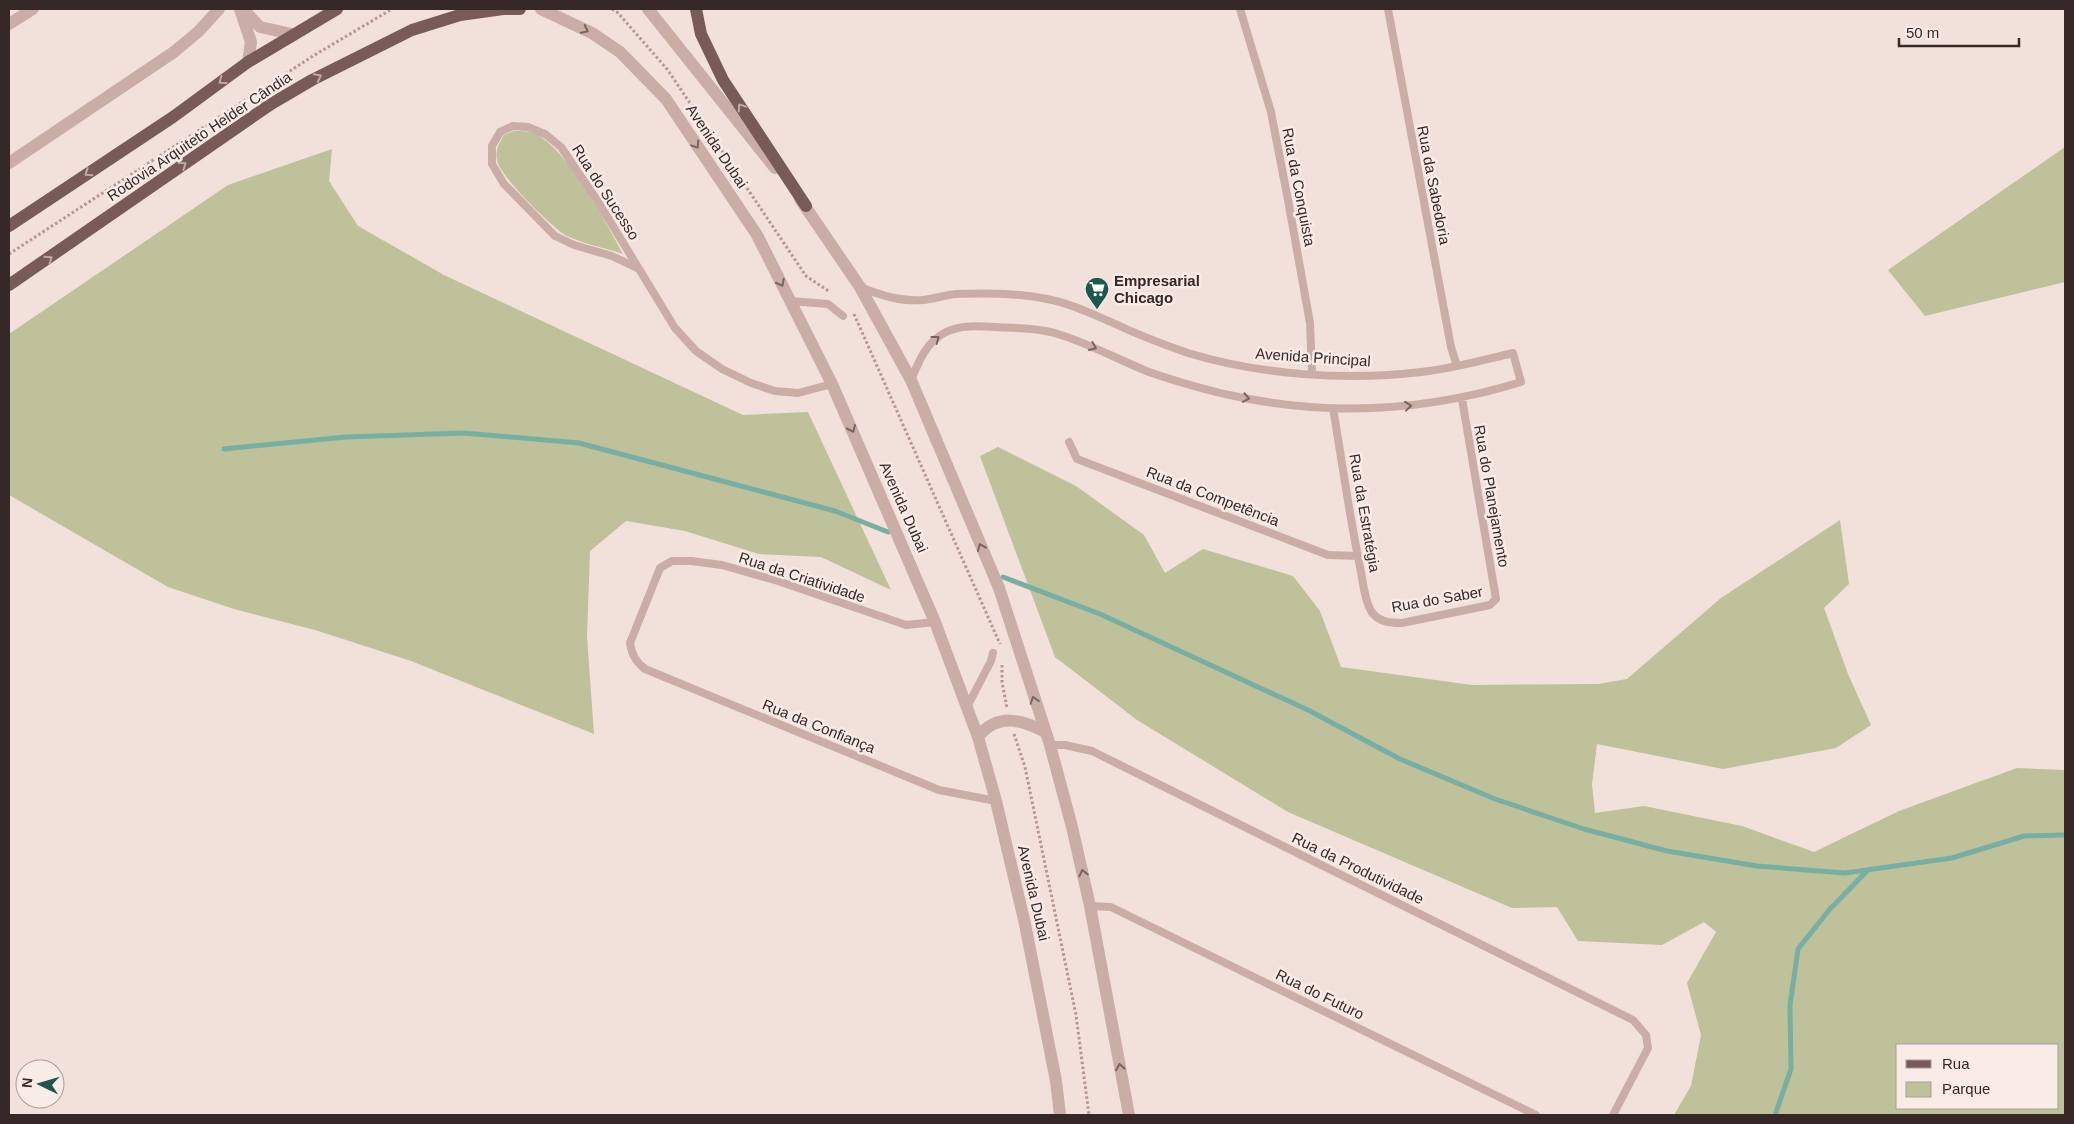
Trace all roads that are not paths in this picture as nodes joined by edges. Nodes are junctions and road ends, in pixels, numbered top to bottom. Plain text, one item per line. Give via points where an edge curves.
1 (33, 9) edge
2 (219, 9) edge
3 (241, 9) edge
4 (337, 9) edge
5 (503, 9) edge
6 (520, 9) edge
7 (541, 9) edge
8 (648, 9) edge
9 (696, 9) edge
10 (1240, 9) edge
11 (1388, 9) edge
12 (9, 24) edge
13 (292, 34) junction
14 (248, 62) junction
15 (9, 163) edge
16 (806, 206) junction
17 (9, 226) edge
18 (639, 270) junction
19 (9, 286) edge
20 (860, 286) junction
21 (790, 301) junction
22 (843, 316) dead end
23 (1457, 366) junction
24 (1312, 374) junction
25 (911, 380) junction
26 (832, 384) junction
27 (1462, 399) junction
28 (1333, 408) junction
29 (1069, 442) dead end
30 (1358, 556) junction
31 (1496, 598) joint
32 (1380, 620) joint
33 (935, 622) junction
34 (993, 654) dead end
35 (637, 662) joint
36 (967, 707) junction
37 (1045, 732) junction
38 (978, 737) junction
39 (1050, 745) junction
40 (996, 801) junction
41 (1090, 906) junction
42 (1060, 1115) edge
43 (1129, 1115) edge
44 (1536, 1115) edge
45 (1613, 1115) edge

1 - 12 street
2 - 15 street via 174,52
3 - 13 street via 260,27
3 - 14 street via 251,42
4 - 13 main road, Rodovia Arquiteto Helder Cândia
5 - 6 main road, Rodovia Arquiteto Helder Cândia
19 -> 5 main road, Rodovia Arquiteto Helder Cândia via 271,104 312,80 412,30 460,15
7 -> 21 street, Avenida Dubai via 592,33 620,52 666,99 756,235
8 - 16 street, Avenida Dubai
16 -> 9 main road via 723,80 702,34
10 - 24 lane, Rua da Conquista via 1271,112 1310,323
11 - 23 lane, Rua da Sabedoria via 1450,347
13 - 14 main road, Rodovia Arquiteto Helder Cândia
14 -> 17 main road, Rodovia Arquiteto Helder Cândia
16 - 20 street, Avenida Dubai
18 - 18 lane, Rua do Sucesso via 561,146 528,127 513,126 500,132 492,146 492,164 504,184 555,236 612,256
18 - 26 lane, Rua do Sucesso via 686,341 722,368 751,384 775,391 798,393
20 - 24 lane, Avenida Principal via 905,300 954,294 1046,299 1189,353 1236,364
20 - 25 street, Avenida Dubai
21 - 22 lane via 828,304
21 - 26 street, Avenida Dubai
23 - 24 lane, Avenida Principal via 1382,375
23 - 27 lane, Avenida Principal via 1513,353 1521,382
25 -> 28 lane, Avenida Principal via 930,344 946,332 962,327 1020,328 1057,334 1191,386 1257,400
37 -> 25 street, Avenida Dubai via 999,588
26 -> 33 street, Avenida Dubai
28 -> 27 lane, Avenida Principal via 1380,409
27 - 31 lane, Rua do Planejamento
28 - 30 lane, Rua da Estratégia
29 - 30 lane, Rua da Competência via 1077,460 1328,555
30 - 32 lane, Rua da Estratégia via 1368,602
31 - 32 lane, Rua do Saber via 1490,605 1402,623
33 - 35 lane, Rua da Criatividade via 906,625 778,580 722,566 672,561 660,568 630,643
33 - 36 street, Avenida Dubai
34 - 36 lane
35 - 40 lane, Rua da Confiança via 645,669 939,790
36 - 38 street, Avenida Dubai
37 - 38 street via 1027,723 1003,721 985,728
37 - 39 street, Avenida Dubai
38 - 40 street, Avenida Dubai
41 -> 39 street, Avenida Dubai
39 - 45 lane, Rua da Produtividade via 1092,751 1633,1020 1646,1035 1648,1048
40 - 42 street, Avenida Dubai via 1025,924
43 -> 41 street, Avenida Dubai
41 - 44 lane, Rua do Futuro via 1111,907

